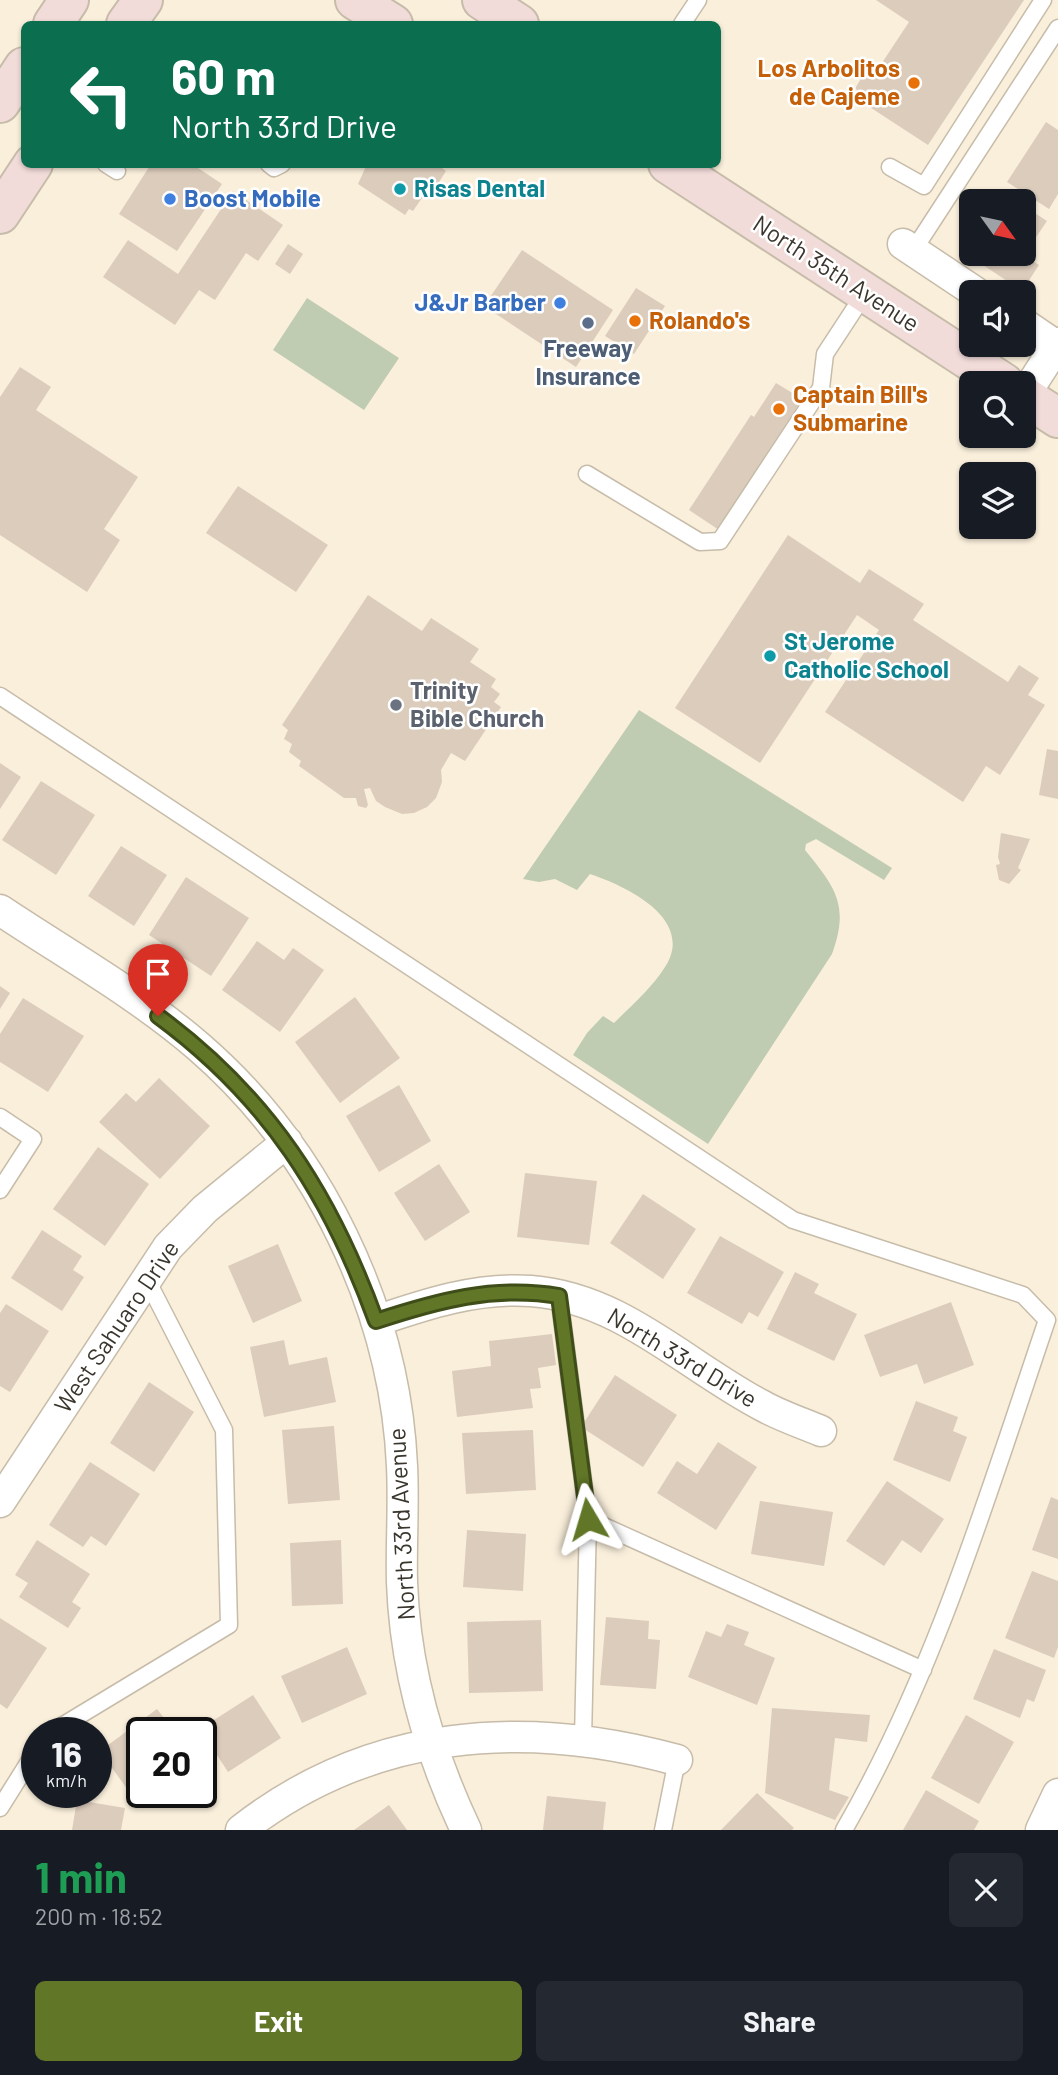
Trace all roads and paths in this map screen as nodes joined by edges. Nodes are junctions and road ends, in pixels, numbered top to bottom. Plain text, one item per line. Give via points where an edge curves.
1 (69, 0) edge
2 (143, 0) edge
3 (698, 0) edge
4 (1043, 0) edge
5 (485, 1) edge
6 (55, 21) edge
7 (128, 21) edge
8 (515, 21) edge
9 (684, 21) edge
10 (1058, 28) edge
11 (21, 72) edge
12 (0, 103) edge
13 (890, 167) dead end
14 (30, 168) edge
15 (674, 168) edge
16 (0, 214) edge
17 (908, 248) joint
18 (959, 281) edge
19 (865, 293) junction
20 (1036, 332) edge
21 (1057, 345) edge
22 (985, 371) edge
23 (1036, 377) edge
24 (1036, 404) edge
25 (1058, 418) edge
26 (587, 474) dead end
27 (0, 696) edge
28 (0, 910) edge
29 (0, 1117) edge
30 (287, 1142) junction
31 (0, 1190) edge
32 (146, 1278) junction
33 (559, 1296) junction
34 (376, 1321) junction
35 (821, 1431) dead end
36 (0, 1502) edge
37 (588, 1519) junction
38 (923, 1671) junction
39 (77, 1717) edge
40 (583, 1739) junction
41 (431, 1743) junction
42 (677, 1760) joint
43 (21, 1775) edge
44 (0, 1808) edge
45 (241, 1830) edge
46 (466, 1830) edge
47 (663, 1830) edge
48 (845, 1830) edge

1 - 6 main road
2 - 7 main road
3 - 9 lane
4 - 13 lane via 924,186
5 - 8 main road
10 - 17 lane
11 - 12 main road
14 - 16 main road
15 - 19 main road, North 35th Avenue
17 - 18 street
19 - 22 main road, North 35th Avenue
19 - 26 lane via 825,354 821,388 720,541 700,542
20 - 21 street
21 - 23 street
24 - 25 main road
27 - 38 lane via 793,1220 1023,1295 1047,1321 975,1539
28 - 30 street, North 33rd Avenue via 199,1046
29 - 31 lane via 33,1139
30 - 32 street, West Sahuaro Drive via 205,1209
30 - 34 street, North 33rd Avenue via 329,1208
32 - 36 street, West Sahuaro Drive
32 - 39 lane via 224,1430 229,1625
33 - 34 street, North 33rd Drive via 498,1291 455,1297
33 - 35 street, North 33rd Drive via 622,1318 763,1406
33 - 37 lane
34 - 41 street, North 33rd Avenue via 397,1413 402,1583 409,1652
37 - 38 lane
37 - 40 lane
38 - 48 lane
40 - 41 street via 529,1735
40 - 42 street
41 - 45 street via 349,1767
41 - 46 street, North 33rd Avenue
42 - 47 lane
43 - 44 lane

